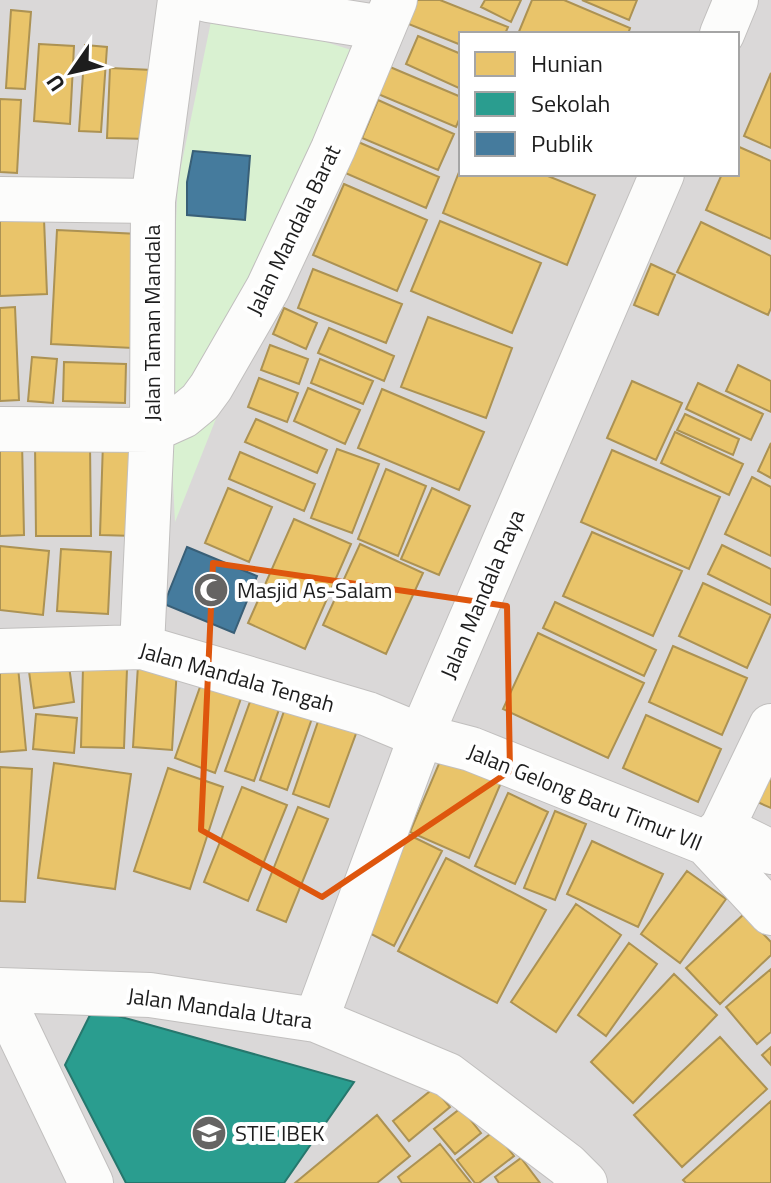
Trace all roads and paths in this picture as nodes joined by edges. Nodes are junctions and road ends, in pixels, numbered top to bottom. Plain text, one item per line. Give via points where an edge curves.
1 (180, 0) edge
2 (208, 0) edge
3 (736, 0) edge
4 (389, 14) edge
5 (723, 32) edge
6 (661, 176) edge
7 (0, 199) edge
8 (153, 201) junction
9 (0, 429) edge
10 (152, 430) junction
11 (142, 647) junction
12 (0, 651) edge
13 (771, 726) edge
14 (421, 736) junction
15 (714, 835) junction
16 (771, 852) edge
17 (771, 913) edge
18 (0, 992) edge
19 (316, 1020) junction
20 (91, 1183) edge
21 (585, 1183) edge

1 - 8 street, Jalan Taman Mandala
2 - 4 street
3 - 5 street
4 - 10 street, Jalan Mandala Barat via 274,275 218,375 200,402
6 - 14 street, Jalan Mandala Raya
7 - 8 street
8 - 10 street, Jalan Taman Mandala
9 - 10 street
10 - 11 street, Jalan Taman Mandala
11 - 12 street, Jalan Mandala Tengah
11 - 14 street, Jalan Mandala Tengah via 368,714
13 - 15 street
14 - 15 street, Jalan Gelong Baru Timur VII
14 - 19 street, Jalan Mandala Raya
15 - 16 street
15 - 17 street, Jalan Gelong Baru Timur VII
18 - 19 street, Jalan Mandala Utara via 150,995
18 - 20 street
19 - 21 street, Jalan Mandala Utara via 448,1075

